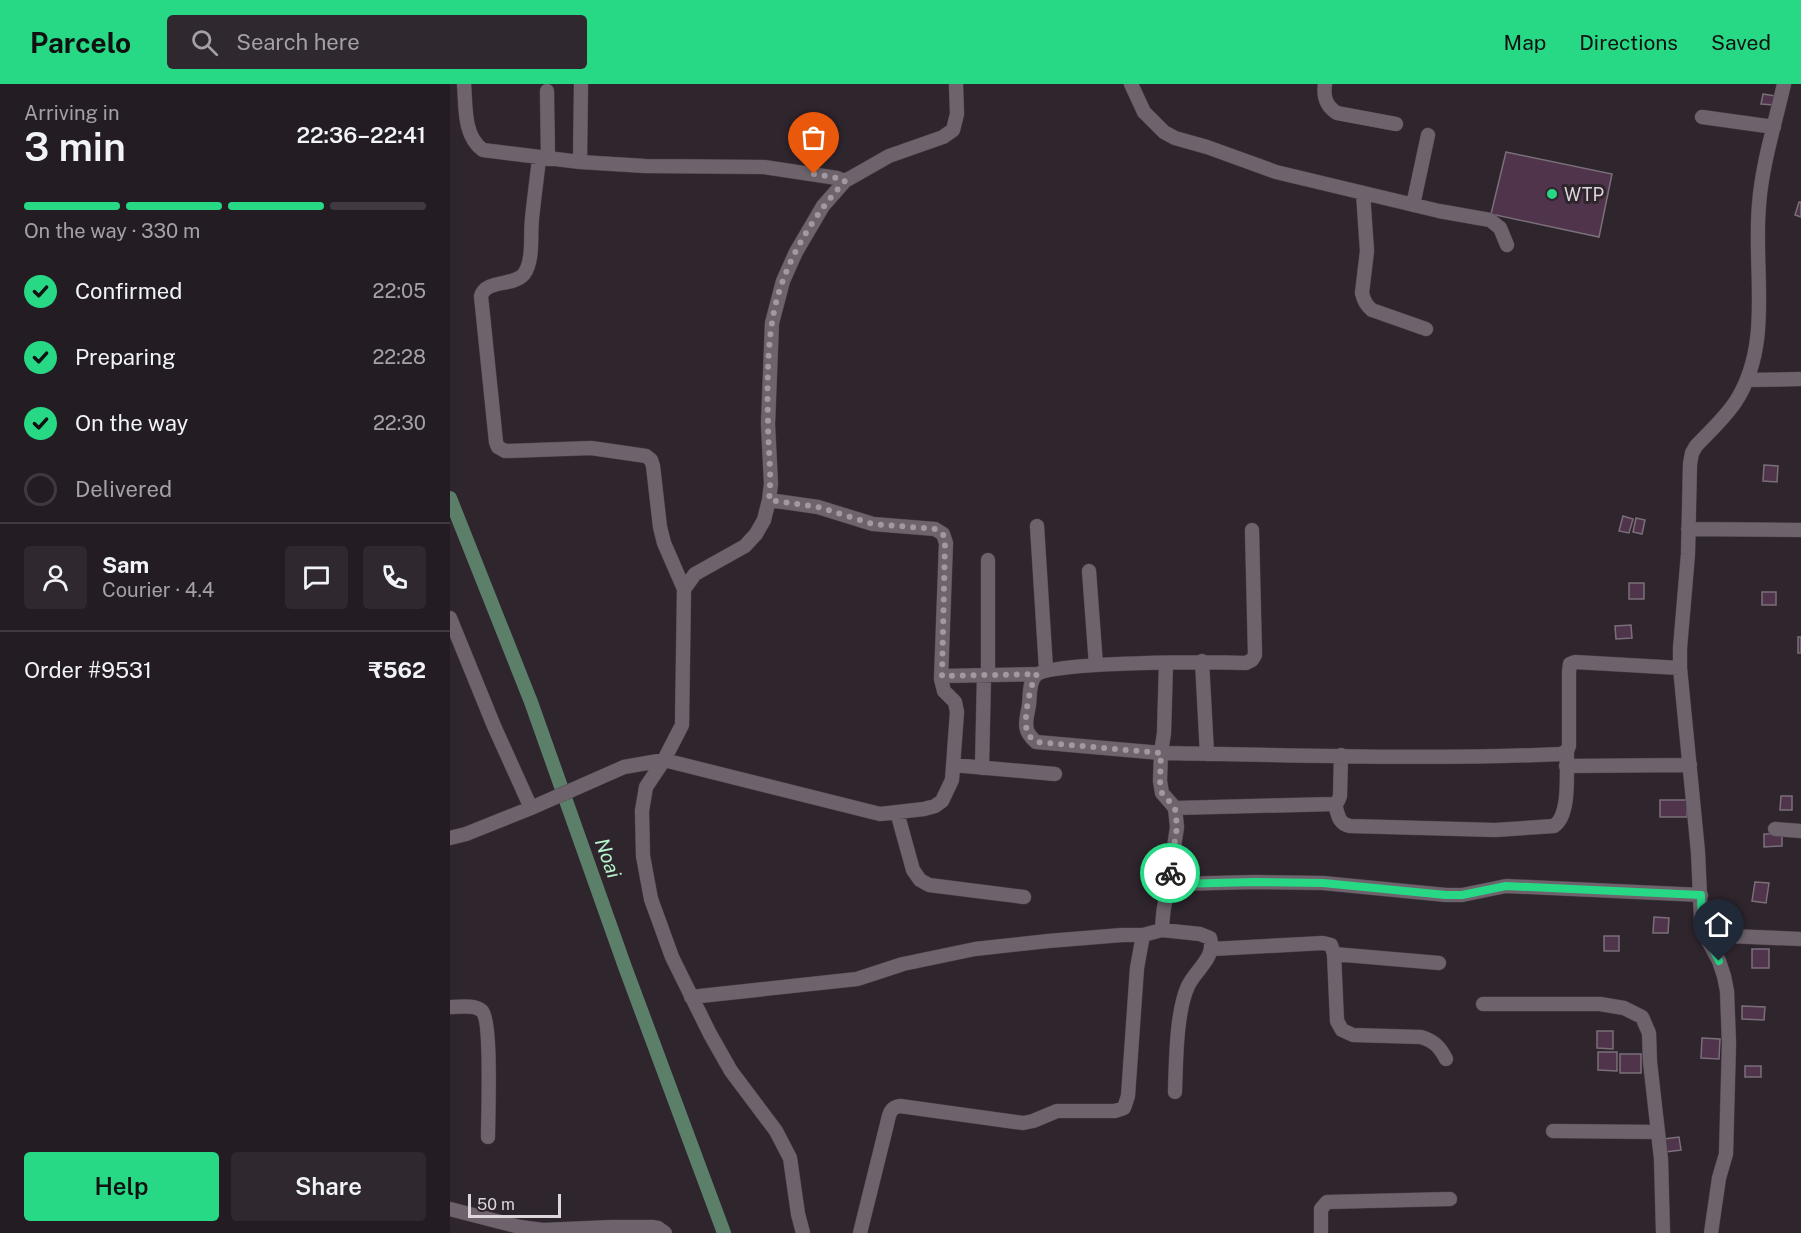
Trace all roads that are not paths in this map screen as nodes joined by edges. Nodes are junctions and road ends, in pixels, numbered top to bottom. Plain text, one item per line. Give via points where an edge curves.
1 (464, 84) edge
2 (581, 84) edge
3 (956, 84) edge
4 (1131, 84) edge
5 (1325, 84) edge
6 (1784, 84) edge
7 (547, 91) dead end
8 (1702, 117) dead end
9 (1396, 124) dead end
10 (1774, 127) junction
11 (1428, 135) dead end
12 (544, 158) junction
13 (580, 162) junction
14 (845, 181) junction
15 (1363, 193) junction
16 (1413, 205) junction
17 (1507, 245) dead end
18 (1426, 328) dead end
19 (1801, 379) edge
20 (1747, 380) junction
21 (769, 500) junction
22 (1037, 526) dead end
23 (1688, 529) junction
24 (1252, 530) dead end
25 (1801, 530) edge
26 (988, 560) dead end
27 (1089, 571) dead end
28 (684, 589) junction
29 (450, 618) edge
30 (1202, 661) junction
31 (1166, 663) junction
32 (1096, 665) junction
33 (1680, 668) junction
34 (1041, 672) junction
35 (986, 675) junction
36 (942, 676) junction
37 (1161, 753) junction
38 (1207, 754) junction
39 (1341, 755) junction
40 (1567, 758) junction
41 (664, 760) junction
42 (953, 765) junction
43 (1690, 765) junction
44 (982, 768) junction
45 (1055, 774) dead end
46 (1335, 804) junction
47 (534, 807) junction
48 (1175, 808) junction
49 (897, 812) junction
50 (1775, 828) dead end
51 (1801, 831) edge
52 (450, 838) edge
53 (1175, 884) junction
54 (1701, 895) junction
55 (1024, 897) dead end
56 (1162, 930) junction
57 (1705, 934) junction
58 (1143, 935) junction
59 (1801, 939) edge
60 (1212, 949) junction
61 (1334, 954) junction
62 (1439, 963) dead end
63 (691, 997) junction
64 (1483, 1004) dead end
65 (450, 1007) edge
66 (1446, 1059) dead end
67 (1175, 1092) dead end
68 (1553, 1131) dead end
69 (1658, 1132) junction
70 (488, 1137) dead end
71 (1450, 1199) dead end
72 (450, 1209) edge
73 (499, 1227) edge
74 (664, 1233) edge
75 (803, 1233) edge
76 (860, 1233) edge
77 (1321, 1233) edge
78 (1663, 1233) edge
79 (1711, 1233) edge

1 - 12 street via 468,127 478,147
2 - 13 street
3 - 14 street via 953,130 889,156
4 - 15 street via 1144,112 1175,138 1276,172
5 - 9 street via 1325,98 1337,113
6 - 10 street
7 - 12 street
8 - 10 street
10 - 20 street via 1759,206 1759,325
11 - 16 street
12 - 13 street
12 - 28 street via 527,268 518,279 486,287 480,296 496,442 505,451 591,448 646,456 653,466 664,543
13 - 14 street via 764,167
14 - 21 street via 823,206 796,252 777,300 768,388
15 - 16 street
15 - 18 street via 1366,242 1362,293 1366,305
16 - 17 street via 1490,220 1500,228
19 - 20 street
20 - 23 street via 1736,402 1692,453
21 - 28 street via 764,520 745,546 695,574
21 - 36 street via 818,507 873,524 935,529 943,534
22 - 34 street
23 - 25 street
23 - 33 street
24 - 30 street via 1255,655 1246,663
26 - 35 street
27 - 32 street
28 - 41 street via 681,725
29 - 47 street
30 - 31 street
30 - 38 street
31 - 32 street
31 - 37 street
32 - 34 street
33 - 40 street via 1570,664
33 - 43 street
34 - 35 street
34 - 37 street via 1032,680 1026,724 1027,735 1036,742
35 - 36 street
35 - 44 street
36 - 42 street via 944,692 955,702 957,712
37 - 38 street
37 - 48 street via 1162,793
38 - 39 street
39 - 40 street via 1561,754
39 - 46 street via 1341,796
40 - 43 street
40 - 46 street via 1563,816 1560,822 1546,828 1350,826 1340,821
41 - 47 street via 624,767
41 - 49 street via 880,814
41 - 63 street via 646,787 643,856 651,899
42 - 44 street
42 - 49 street via 952,780 942,801 924,809
43 - 54 street
44 - 45 street
46 - 48 street
47 - 52 street
48 - 53 street via 1177,827 1170,874
49 - 55 street via 913,870 920,880 929,885
50 - 51 street
53 - 54 street via 1323,883 1446,895 1506,886
53 - 56 street via 1164,904
54 - 57 street
56 - 58 street
56 - 60 street via 1200,934 1210,938
57 - 59 street
57 - 79 street via 1724,976 1729,1043 1726,1154
58 - 63 street via 975,949 903,964 857,979
58 - 76 street via 1124,1108 1057,1111 1023,1123 895,1107 886,1124
60 - 61 street via 1323,943 1331,945
60 - 67 street via 1183,999
61 - 62 street
61 - 66 street via 1337,1021 1342,1030 1353,1035 1421,1037 1440,1048
63 - 75 street via 731,1071 776,1131 790,1158
64 - 69 street via 1600,1004 1624,1008 1642,1017 1649,1033
65 - 70 street via 477,1008 486,1019
68 - 69 street
69 - 78 street
71 - 77 street via 1327,1202 1321,1209
72 - 73 street
73 - 74 street via 652,1227

